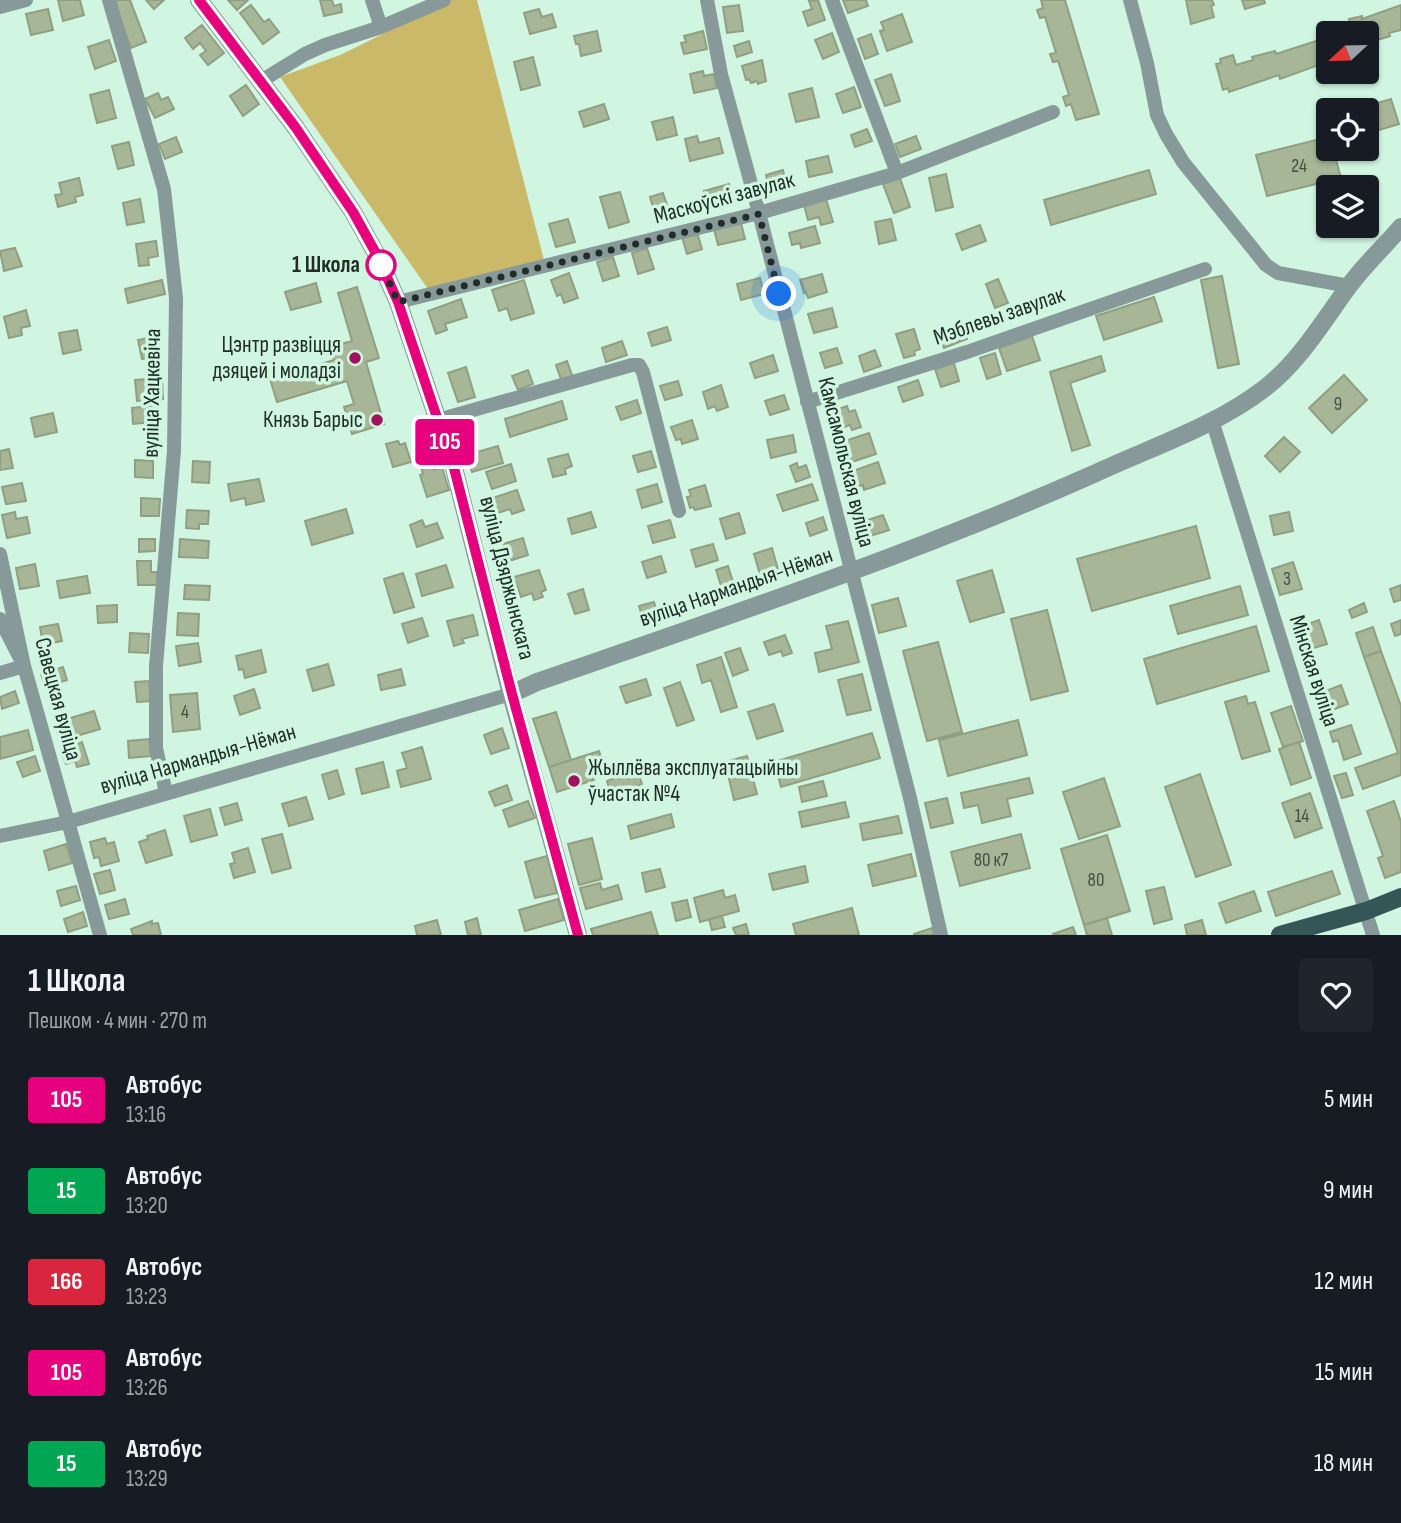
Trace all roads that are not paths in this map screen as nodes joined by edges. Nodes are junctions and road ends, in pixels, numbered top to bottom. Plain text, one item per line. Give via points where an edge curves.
1 (26, 0) edge
2 (109, 0) edge
3 (199, 0) edge
4 (372, 0) edge
5 (444, 0) edge
6 (707, 0) edge
7 (832, 0) edge
8 (1130, 0) edge
9 (0, 7) edge
10 (381, 27) junction
11 (261, 82) junction
12 (1053, 112) dead end
13 (897, 173) junction
14 (759, 214) junction
15 (1401, 227) edge
16 (1205, 269) dead end
17 (1349, 286) junction
18 (398, 302) junction
19 (807, 402) junction
20 (438, 420) junction
21 (1212, 420) junction
22 (678, 511) dead end
23 (0, 554) edge
24 (851, 573) junction
25 (0, 619) edge
26 (24, 666) junction
27 (0, 673) edge
28 (512, 694) junction
29 (166, 793) junction
30 (68, 822) junction
31 (0, 836) edge
32 (1401, 897) edge
33 (1366, 911) junction
34 (100, 935) edge
35 (578, 935) edge
36 (941, 935) edge
37 (1280, 935) edge
38 (1373, 935) edge

1 - 9 street
2 - 29 street, вуліца Хацкевіча via 164,190 176,298 174,451 156,666 156,748
3 - 11 street, вуліца Дзяржынскага
4 - 10 street
5 - 10 street
6 - 14 street, Камсамольская вуліца via 721,74
7 - 13 street
8 - 17 street via 1157,115 1183,162 1278,274
10 - 11 street via 305,54
11 - 18 street, вуліца Дзяржынскага via 353,212
12 - 13 street, Маскоўскі завулак
13 - 14 street, Маскоўскі завулак
14 - 18 street, Маскоўскі завулак
14 - 19 street, Камсамольская вуліца
15 - 17 street, вуліца Нармандыя-Нёман
16 - 19 street, Мэблевы завулак
17 - 21 street, вуліца Нармандыя-Нёман via 1288,366 1266,387
18 - 20 street, вуліца Дзяржынскага
19 - 24 street, Камсамольская вуліца
20 - 22 street via 639,365
20 - 28 street, вуліца Дзяржынскага
21 - 24 street, вуліца Нармандыя-Нёман via 1045,495
21 - 33 street, Мінская вуліца
23 - 26 street, Савецкая вуліца
24 - 28 street, вуліца Нармандыя-Нёман
24 - 36 street, Камсамольская вуліца
25 - 26 street
26 - 27 street
26 - 30 street, Савецкая вуліца
28 - 29 street, вуліца Нармандыя-Нёман
28 - 35 street, вуліца Дзяржынскага
29 - 30 street, вуліца Нармандыя-Нёман
30 - 31 street, вуліца Нармандыя-Нёман
30 - 34 street, Савецкая вуліца
32 - 33 main road
33 - 37 main road
33 - 38 street, Мінская вуліца

